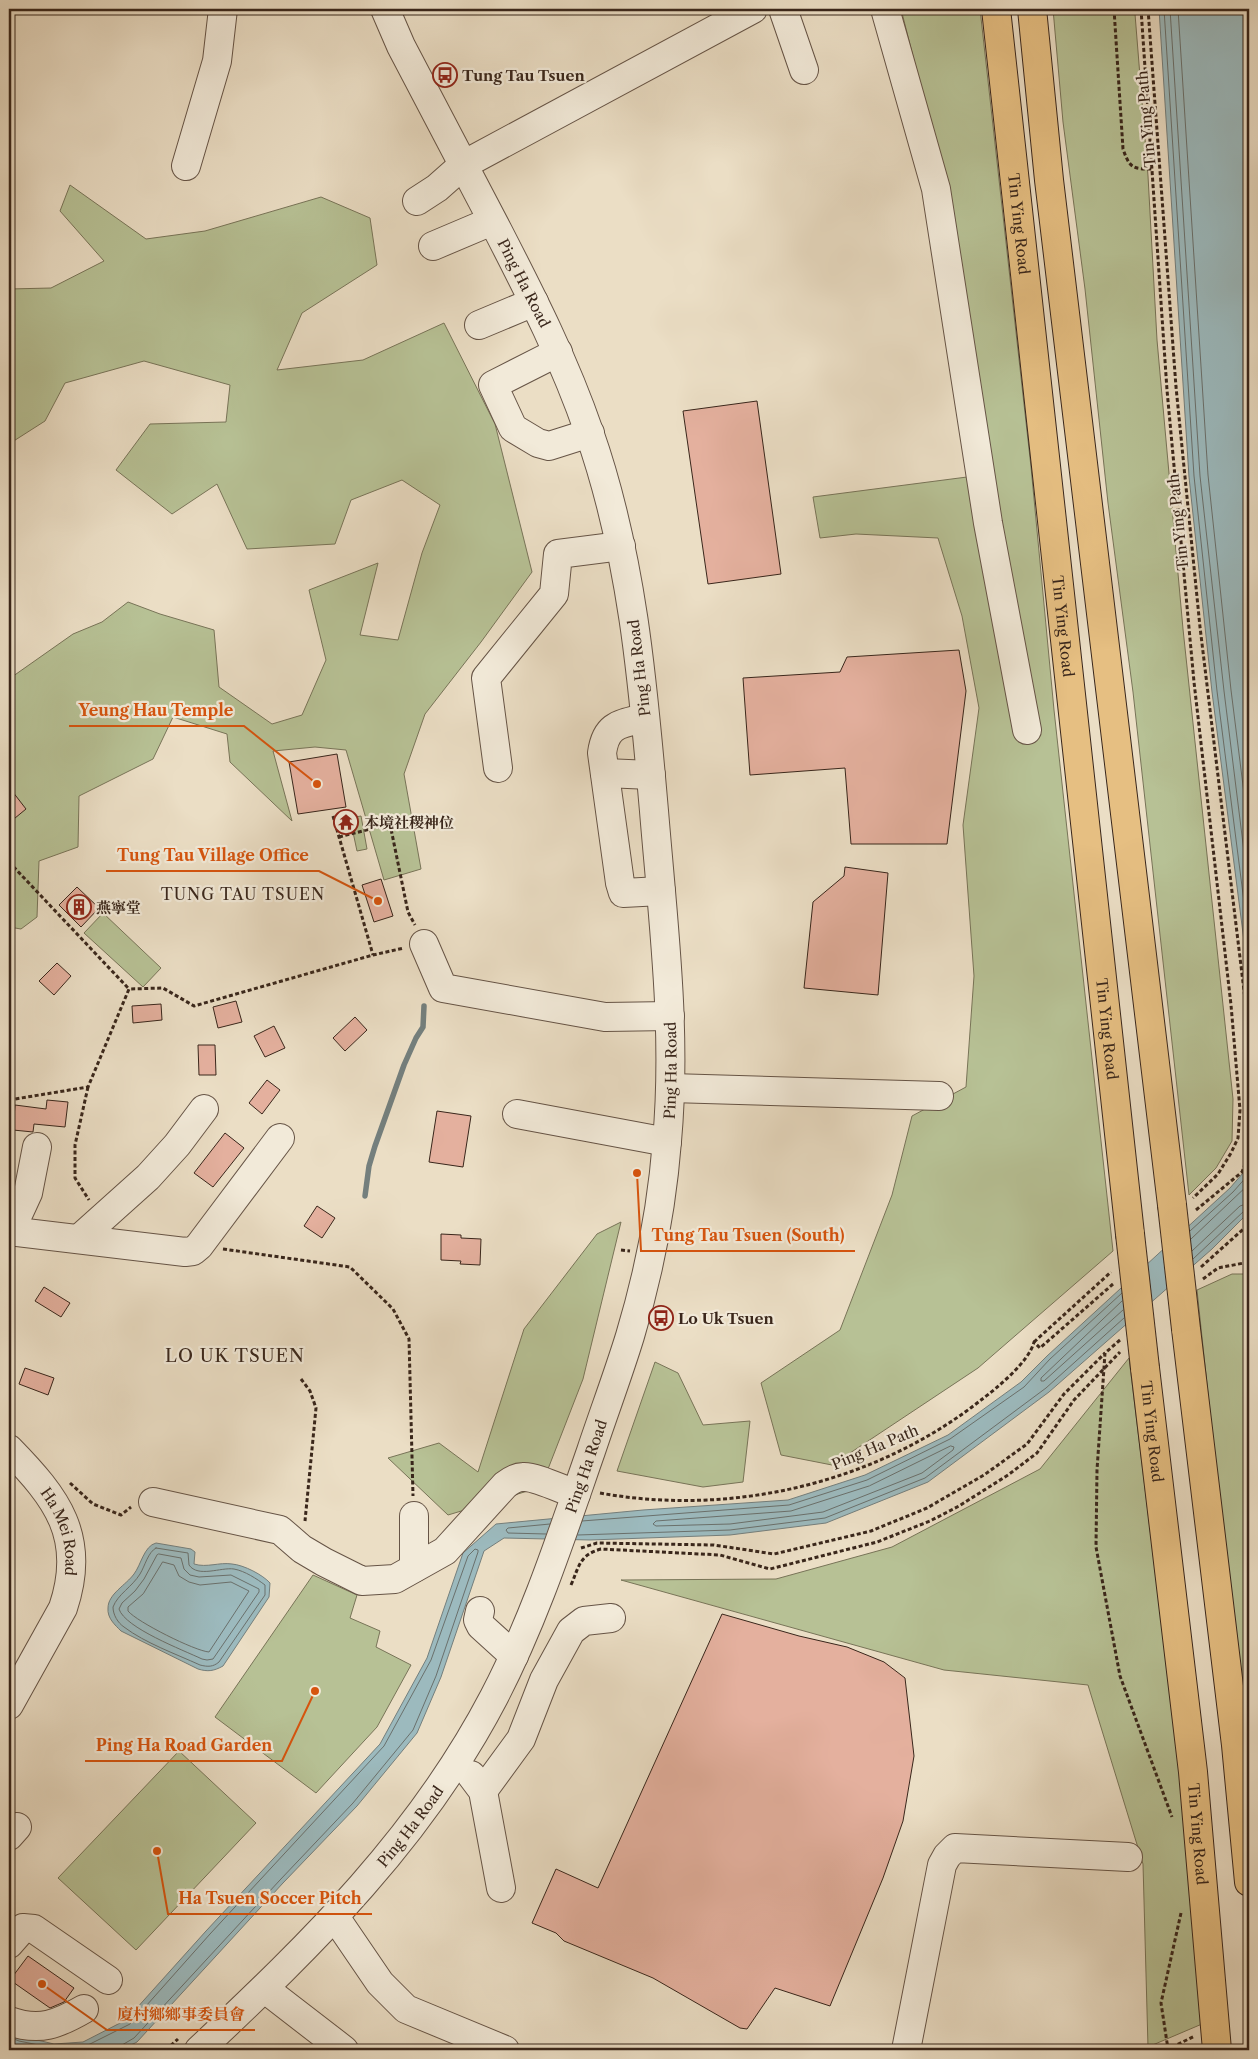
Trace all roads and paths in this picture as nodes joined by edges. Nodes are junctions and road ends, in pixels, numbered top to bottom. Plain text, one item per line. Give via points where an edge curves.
1 (224, 9) edge
2 (385, 9) edge
3 (753, 9) edge
4 (783, 9) edge
5 (885, 9) edge
6 (996, 9) edge
7 (1032, 9) edge
8 (1114, 9) edge
9 (1142, 9) edge
10 (1148, 9) edge
11 (804, 70) dead end
12 (463, 165) junction
13 (186, 166) dead end
14 (1153, 169) junction
15 (417, 201) dead end
16 (492, 221) junction
17 (433, 246) dead end
18 (534, 302) junction
19 (479, 325) dead end
20 (558, 352) junction
21 (590, 433) junction
22 (621, 546) junction
23 (645, 718) junction
24 (1027, 730) dead end
25 (498, 768) dead end
26 (605, 773) junction
27 (651, 775) junction
28 (333, 816) dead end
29 (339, 837) junction
30 (9, 862) edge
31 (661, 891) junction
32 (424, 944) junction
33 (372, 955) junction
34 (129, 989) junction
35 (670, 1016) junction
36 (1249, 1032) edge
37 (88, 1086) junction
38 (671, 1088) junction
39 (938, 1096) dead end
40 (9, 1100) edge
41 (204, 1108) dead end
42 (517, 1114) dead end
43 (280, 1138) dead end
44 (667, 1142) junction
45 (37, 1147) dead end
46 (1249, 1154) edge
47 (1184, 1207) junction
48 (103, 1217) junction
49 (1249, 1224) edge
50 (10, 1230) edge
51 (80, 1238) junction
52 (199, 1246) junction
53 (1112, 1271) dead end
54 (1194, 1273) dead end
55 (1116, 1282) dead end
56 (1034, 1342) junction
57 (1127, 1346) dead end
58 (1105, 1353) dead end
59 (1105, 1367) junction
60 (300, 1379) dead end
61 (9, 1449) edge
62 (45, 1487) junction
63 (580, 1500) junction
64 (153, 1502) joint
65 (414, 1516) joint
66 (567, 1546) junction
67 (302, 1549) junction
68 (414, 1568) junction
69 (571, 1585) dead end
70 (480, 1611) dead end
71 (611, 1618) dead end
72 (514, 1656) junction
73 (9, 1705) edge
74 (459, 1758) junction
75 (483, 1791) junction
76 (1175, 1823) dead end
77 (1128, 1857) dead end
78 (1249, 1882) edge
79 (501, 1888) dead end
80 (1181, 1910) dead end
81 (335, 1917) junction
82 (9, 1944) edge
83 (108, 1980) dead end
84 (265, 1989) junction
85 (84, 2009) dead end
86 (9, 2021) edge
87 (1209, 2041) edge
88 (189, 2044) edge
89 (166, 2050) edge
90 (344, 2050) edge
91 (505, 2050) edge
92 (906, 2050) edge

1 - 13 street via 217,61
2 - 12 street, Ping Ha Road
3 - 12 street
4 - 11 street
5 - 24 street via 936,188 988,522
6 - 87 main road, Tin Ying Road, bridge via 1130,1234 1193,1772
7 - 47 main road via 1050,190
8 - 14 path via 1123,149 1131,166
9 - 14 path
10 - 36 path, Tin Ying Path via 1178,406 1200,627
12 - 15 street
12 - 16 street, Ping Ha Road
14 - 47 path via 1168,390 1194,682 1240,1110 1238,1138 1231,1154 1218,1174
16 - 17 street
16 - 18 street, Ping Ha Road
18 - 19 street
18 - 20 street, Ping Ha Road
20 - 21 street, Ping Ha Road
20 - 21 street via 492,384 513,428 538,442 549,446
21 - 22 street, Ping Ha Road
22 - 23 street, Ping Ha Road
22 - 25 street via 558,554 554,594 486,678
23 - 26 street via 609,730 602,753
23 - 27 street, Ping Ha Road
26 - 27 street
26 - 31 street via 623,893
27 - 31 street, Ping Ha Road
28 - 29 path
29 - 32 path via 390,824 408,912
29 - 33 path
30 - 34 path
31 - 35 street, Ping Ha Road
32 - 33 path
32 - 35 street via 443,988 605,1017
33 - 34 path via 194,1006 163,988
34 - 37 path
35 - 38 street, Ping Ha Road
37 - 40 path
37 - 48 path via 75,1145 75,1178
38 - 39 street
38 - 44 street, Ping Ha Road
41 - 48 street via 148,1177
42 - 44 street
43 - 52 street
44 - 63 street, Ping Ha Road via 656,1221 632,1329
45 - 50 street via 28,1193
46 - 47 path via 1242,1172
47 - 78 main road, bridge via 1186,1329 1236,1745
48 - 51 street
49 - 54 path
50 - 51 street
51 - 52 street via 185,1252
52 - 65 path via 350,1268 393,1309 409,1339
53 - 56 path, Ping Ha Path
55 - 56 path via 1040,1348
56 - 63 path, Ping Ha Path via 1031,1351 996,1389 958,1418 916,1444 812,1485 683,1501 622,1497
57 - 59 path
58 - 66 path via 1064,1394 1027,1444 984,1475 927,1508 870,1531 774,1554 714,1545 597,1543
59 - 69 path via 1074,1400 1037,1453 960,1506 930,1521 877,1542 770,1569 720,1556 601,1550 585,1556
59 - 76 path via 1097,1470 1096,1547 1120,1676
60 - 67 path via 310,1391 316,1408
61 - 62 street, Ha Mei Road
62 - 64 path via 59,1473 93,1504 122,1515 139,1503
62 - 73 street, Ha Mei Road via 61,1516 70,1542 70,1582 58,1619
63 - 66 street, Ping Ha Road
63 - 68 street via 533,1479 513,1479 445,1551
64 - 67 street via 280,1530
65 - 68 street
66 - 72 street, Ping Ha Road via 547,1576
67 - 68 street via 362,1581 395,1578
70 - 72 street via 478,1620 481,1626
71 - 75 street via 584,1622 571,1631 544,1680 521,1739
72 - 74 street, Ping Ha Road
74 - 75 street
74 - 81 street, Ping Ha Road via 410,1828
75 - 79 street
77 - 92 street via 955,1848 942,1865
80 - 87 path via 1161,2003 1168,2049
81 - 84 street, Ping Ha Road
81 - 91 street via 380,1983 406,2009
82 - 83 street via 23,1928 34,1929
84 - 88 street, Ping Ha Road
84 - 90 street
85 - 86 street via 61,2023 42,2026
88 - 89 path

